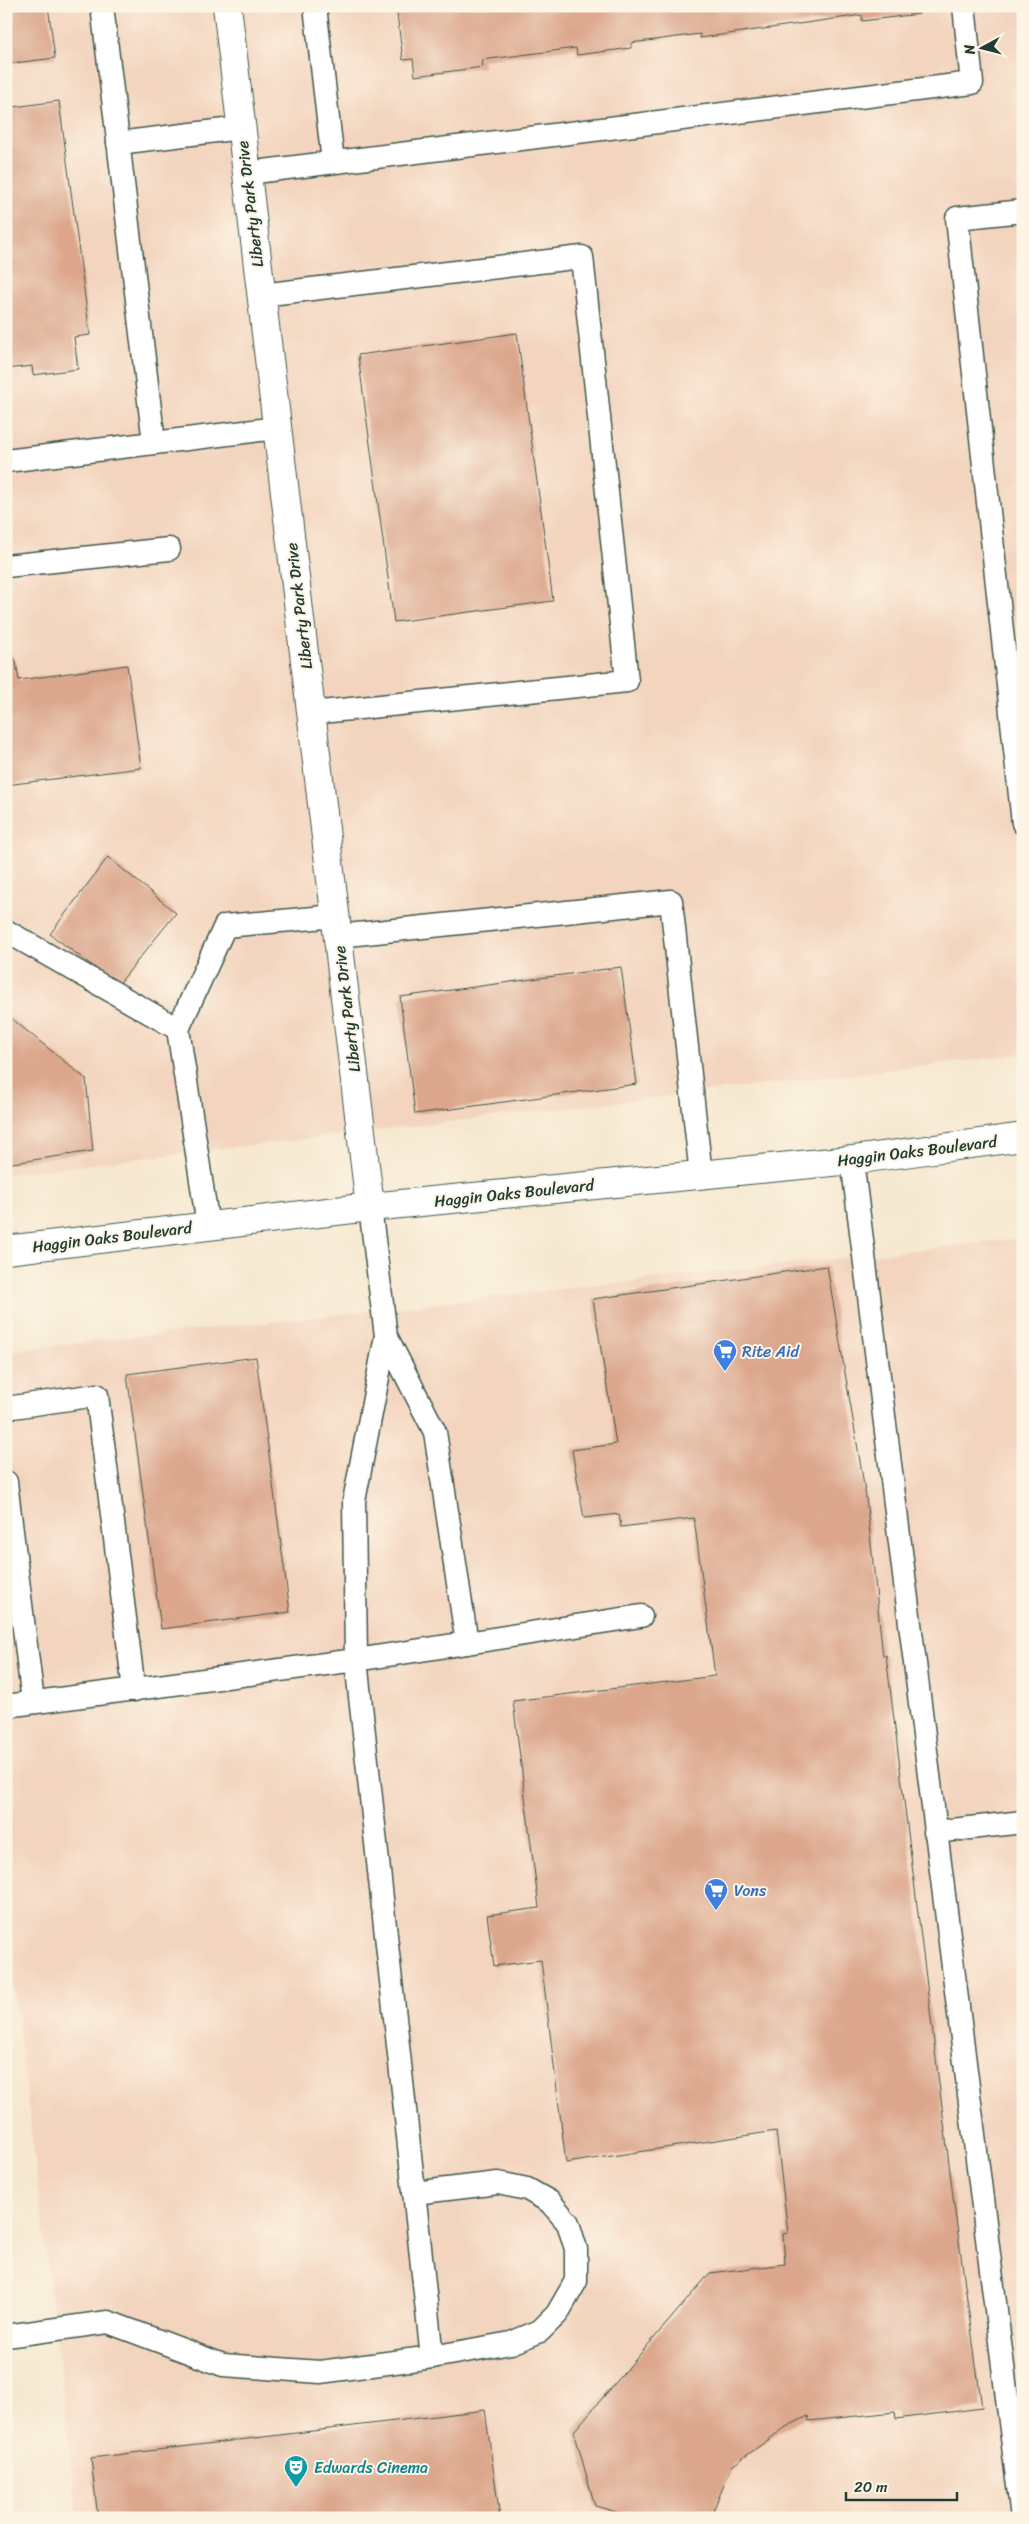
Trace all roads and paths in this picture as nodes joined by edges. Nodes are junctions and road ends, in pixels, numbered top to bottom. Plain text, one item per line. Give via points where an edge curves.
1 (102, 6) edge
2 (227, 6) edge
3 (315, 6) edge
4 (964, 6) edge
5 (241, 128) junction
6 (118, 143) junction
7 (333, 162) junction
8 (247, 173) junction
9 (1023, 211) edge
10 (261, 295) junction
11 (278, 428) junction
12 (154, 444) junction
13 (6, 461) edge
14 (169, 548) dead end
15 (6, 566) edge
16 (311, 714) junction
17 (1023, 824) edge
18 (337, 926) junction
19 (6, 931) edge
20 (178, 1029) junction
21 (1023, 1138) edge
22 (852, 1160) junction
23 (701, 1175) junction
24 (370, 1207) junction
25 (208, 1226) junction
26 (6, 1250) edge
27 (386, 1336) junction
28 (6, 1408) edge
29 (6, 1482) edge
30 (641, 1616) dead end
31 (467, 1643) junction
32 (356, 1660) junction
33 (134, 1690) junction
34 (33, 1702) junction
35 (6, 1706) edge
36 (1023, 1822) edge
37 (935, 1832) junction
38 (414, 2193) junction
39 (6, 2336) edge
40 (432, 2356) junction
41 (1022, 2513) edge

1 - 6 lane
2 - 5 street, Liberty Park Drive
3 - 7 lane
4 - 7 lane via 972,83
5 - 6 lane
5 - 8 street, Liberty Park Drive
6 - 12 lane
7 - 8 lane
8 - 10 street, Liberty Park Drive
9 - 17 lane via 957,218
10 - 11 street, Liberty Park Drive
10 - 16 lane via 582,257 628,681
11 - 12 lane
11 - 16 street, Liberty Park Drive
12 - 13 lane
14 - 15 lane
16 - 18 street, Liberty Park Drive
18 - 20 lane via 225,926
18 - 23 lane via 671,901
18 - 24 street, Liberty Park Drive
19 - 20 lane
20 - 25 lane
21 - 22 street, Haggin Oaks Boulevard
22 - 23 street, Haggin Oaks Boulevard
22 - 37 lane
23 - 24 street, Haggin Oaks Boulevard
24 - 25 street, Haggin Oaks Boulevard
24 - 27 lane
25 - 26 street, Haggin Oaks Boulevard
27 - 31 lane via 435,1432
27 - 32 lane via 354,1501
28 - 33 lane via 97,1395
29 - 34 lane
30 - 31 lane
31 - 32 lane
32 - 33 lane
32 - 38 lane
33 - 34 lane
34 - 35 lane
36 - 37 lane
37 - 41 lane
38 - 40 lane
38 - 40 lane via 498,2183 527,2189 550,2202 568,2223 576,2249 576,2281 557,2314 540,2331 511,2343
39 - 40 lane via 108,2322 223,2365 320,2372

